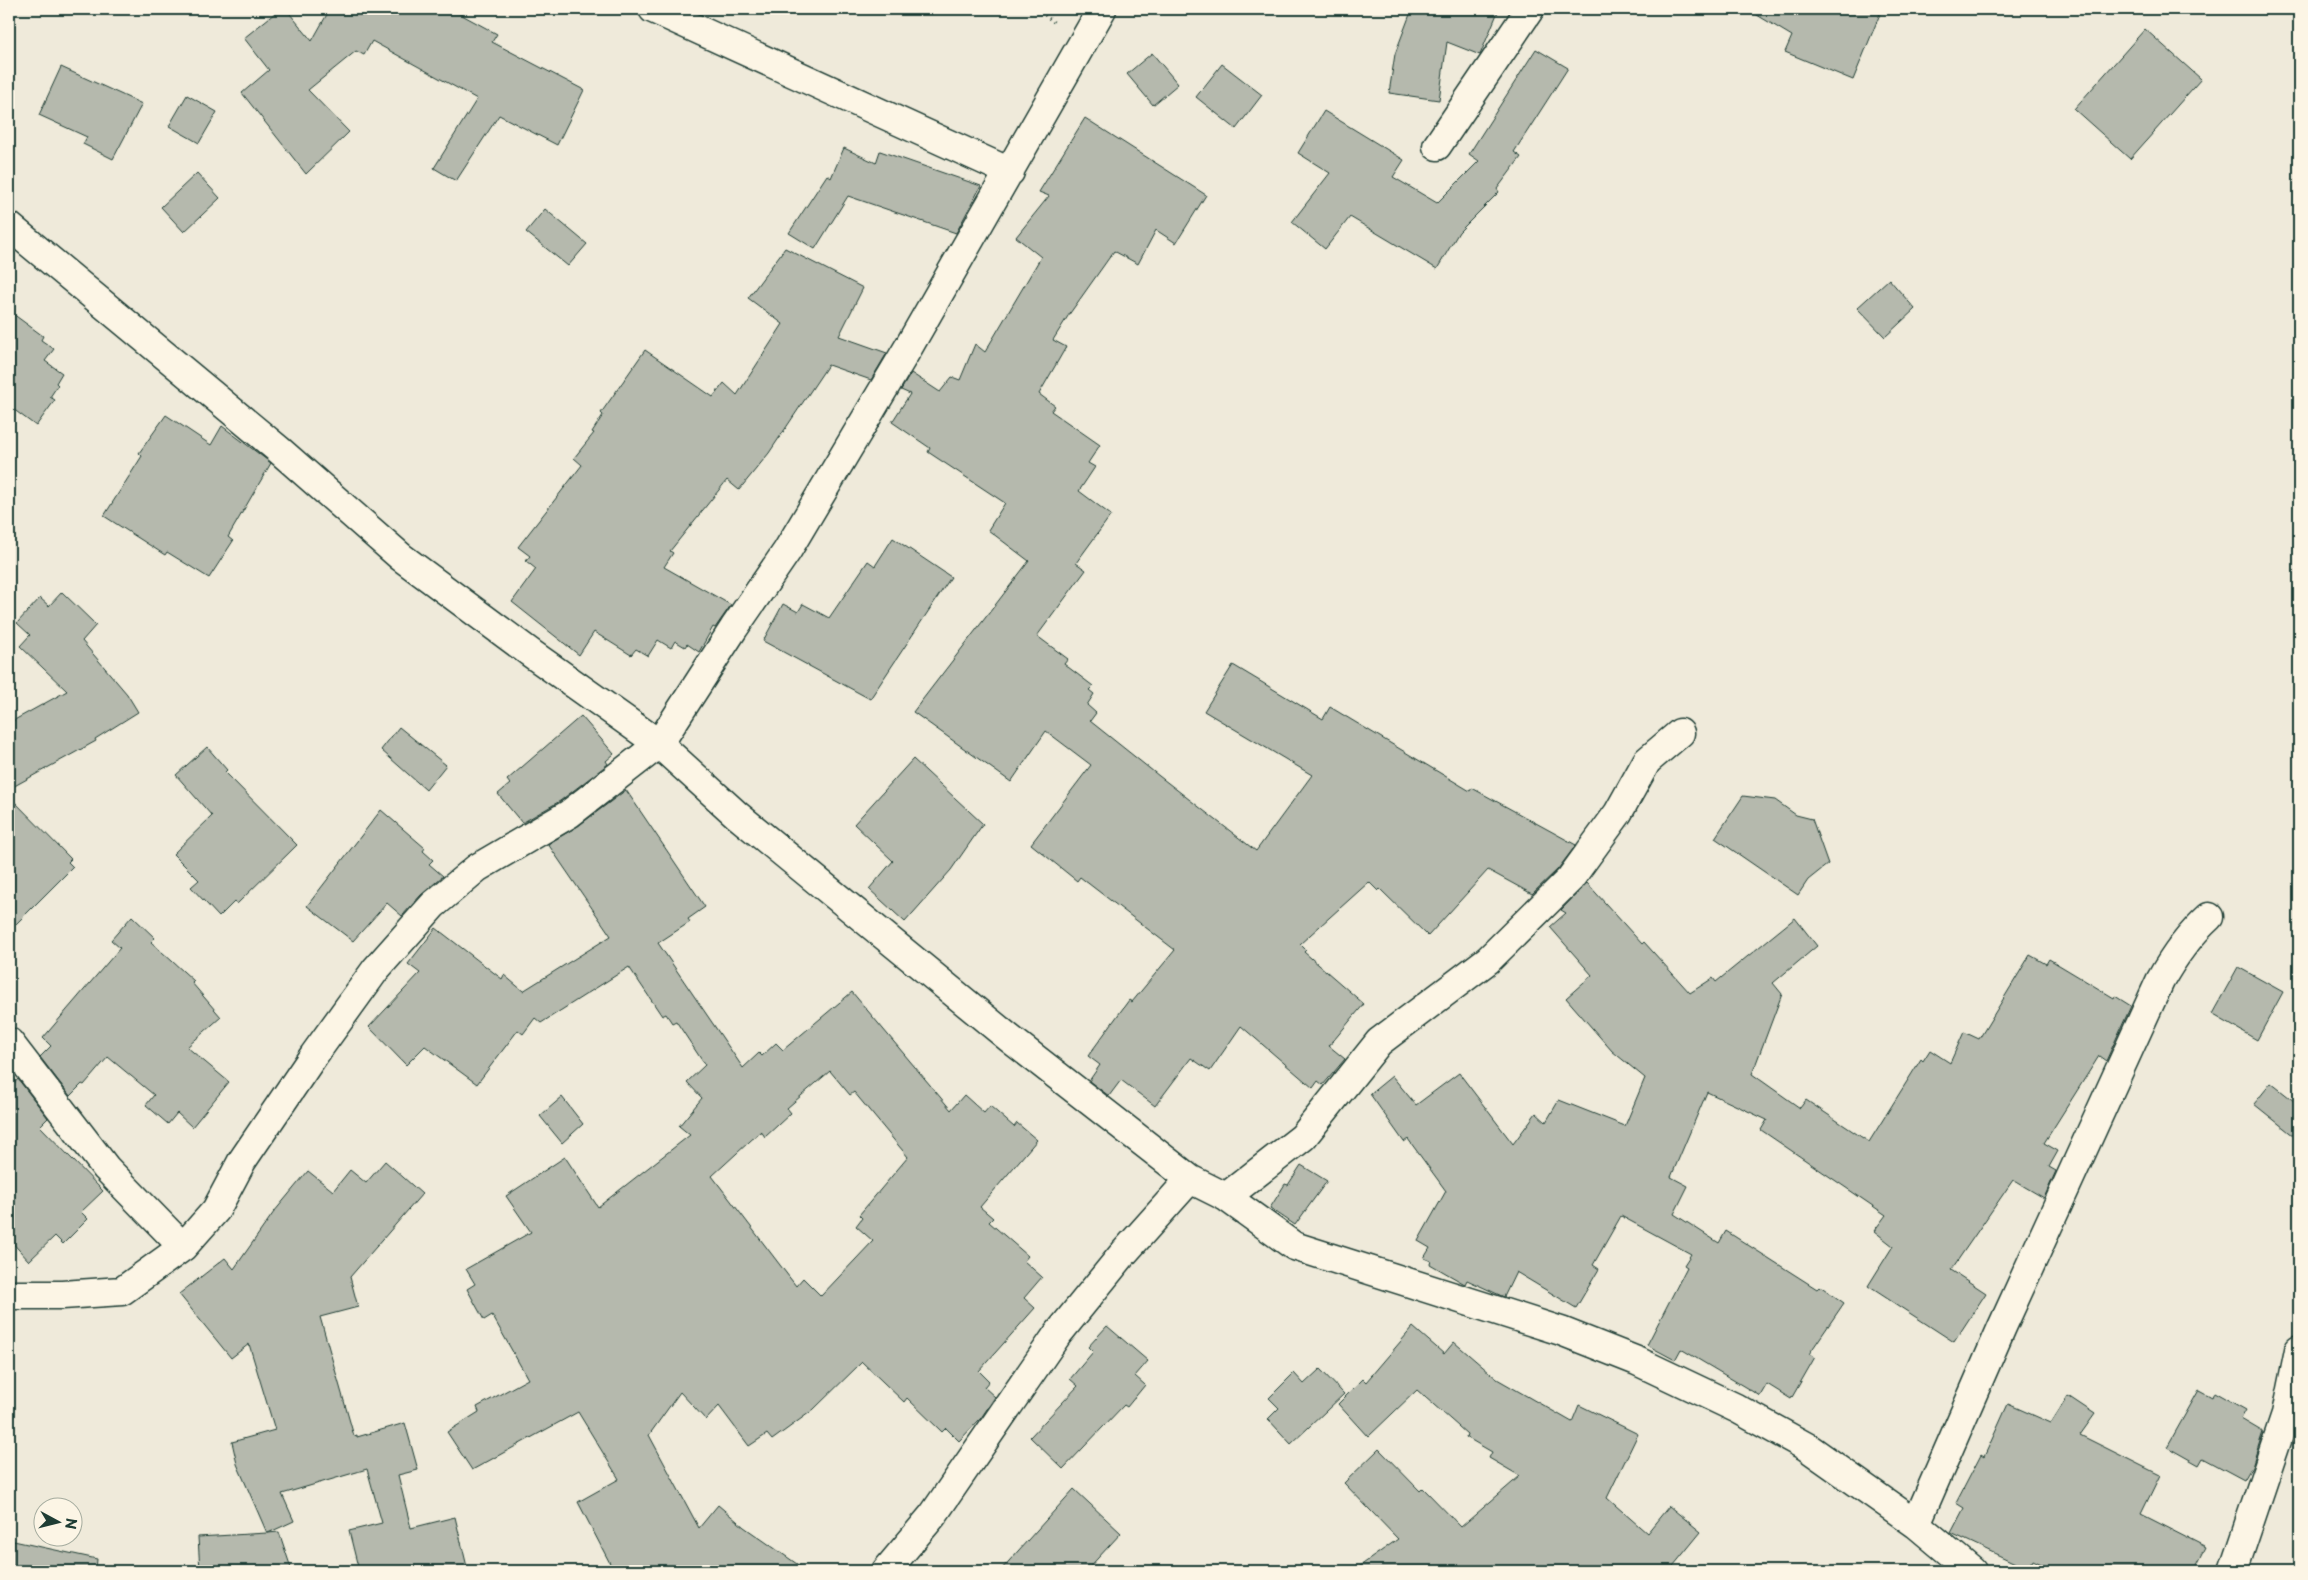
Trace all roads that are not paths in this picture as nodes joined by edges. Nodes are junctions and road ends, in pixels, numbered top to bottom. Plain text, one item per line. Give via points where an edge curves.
1 (653, 9) edge
2 (1102, 9) edge
3 (1530, 9) edge
4 (1437, 146) dead end
5 (1010, 172) junction
6 (9, 226) edge
7 (1680, 733) dead end
8 (659, 744) junction
9 (2209, 917) dead end
10 (9, 1042) edge
11 (1190, 1179) junction
12 (1226, 1198) junction
13 (183, 1247) junction
14 (9, 1295) edge
15 (2299, 1350) edge
16 (2293, 1417) edge
17 (1916, 1524) junction
18 (886, 1571) edge
19 (1972, 1571) edge
20 (2233, 1571) edge

1 - 5 street
2 - 5 street
3 - 4 street
5 - 8 street via 787,551
6 - 8 street via 279,450 401,557
7 - 12 street via 1647,762 1618,813 1570,879 1488,960 1379,1042 1302,1136
8 - 11 street via 737,816 1009,1038
8 - 13 street via 569,814 477,868 433,905 376,969 242,1161 216,1210
9 - 17 street via 2176,952 2160,981
10 - 13 street via 106,1168
11 - 12 street
11 - 18 street via 1057,1335 933,1515
12 - 17 street via 1294,1246 1561,1331 1637,1361 1736,1408 1807,1447
13 - 14 street via 122,1291
15 - 16 street
16 - 20 street
17 - 19 street

